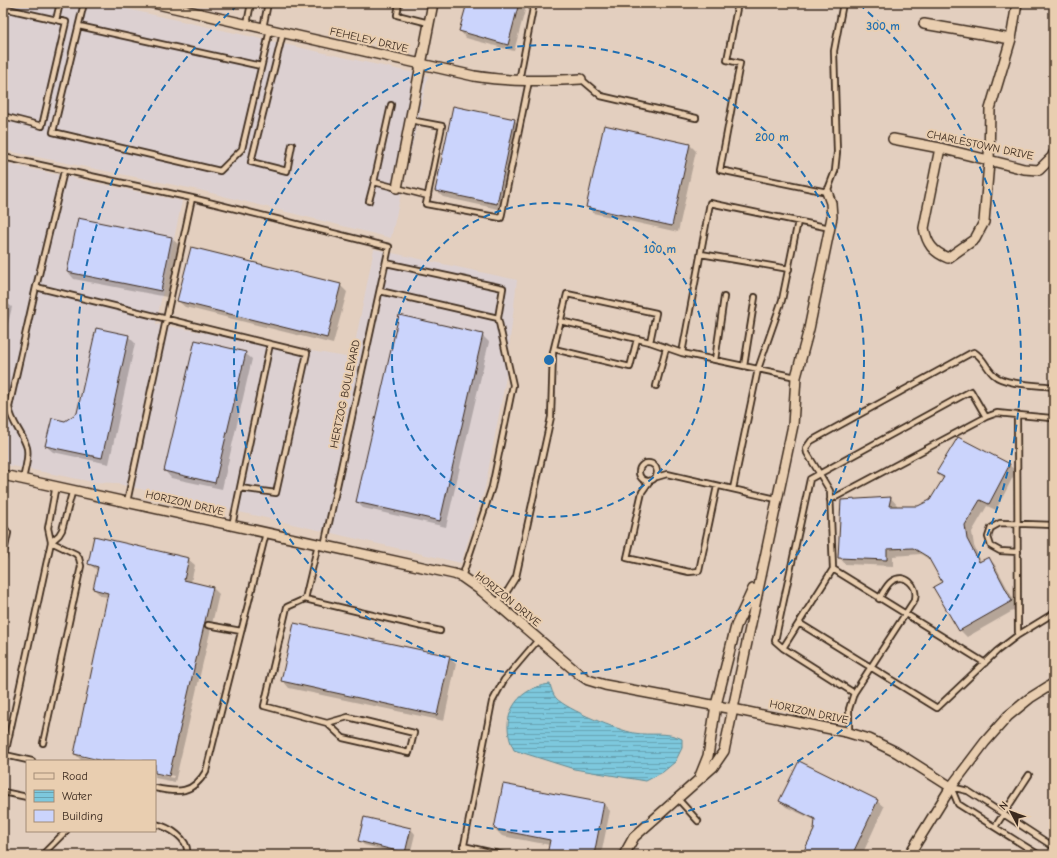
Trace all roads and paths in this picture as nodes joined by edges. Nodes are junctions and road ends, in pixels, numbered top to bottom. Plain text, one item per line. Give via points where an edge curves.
1 (60, 3) edge
2 (84, 3) edge
3 (153, 3) edge
4 (251, 3) edge
5 (268, 3) edge
6 (399, 3) edge
7 (433, 3) edge
8 (534, 3) edge
9 (738, 3) edge
10 (843, 3) edge
11 (1017, 3) edge
12 (3, 8) edge
13 (56, 20) junction
14 (429, 23) junction
15 (247, 24) junction
16 (924, 24) dead end
17 (79, 26) junction
18 (266, 29) junction
19 (283, 33) junction
20 (1011, 39) junction
21 (421, 64) junction
22 (261, 66) junction
23 (581, 79) joint
24 (519, 81) junction
25 (529, 81) junction
26 (391, 104) dead end
27 (3, 116) edge
28 (696, 118) dead end
29 (410, 120) junction
30 (893, 139) dead end
31 (292, 145) dead end
32 (940, 148) junction
33 (1054, 153) edge
34 (3, 157) edge
35 (989, 162) junction
36 (64, 170) junction
37 (374, 182) junction
38 (397, 188) junction
39 (827, 192) junction
40 (428, 196) junction
41 (192, 198) junction
42 (369, 201) dead end
43 (798, 221) junction
44 (830, 228) junction
45 (701, 254) junction
46 (386, 263) junction
47 (789, 269) junction
48 (36, 287) junction
49 (380, 290) junction
50 (724, 297) dead end
51 (755, 297) dead end
52 (498, 318) junction
53 (166, 320) junction
54 (560, 321) junction
55 (637, 340) junction
56 (650, 342) junction
57 (270, 344) junction
58 (554, 348) junction
59 (666, 348) junction
60 (682, 353) junction
61 (715, 360) junction
62 (744, 366) junction
63 (758, 369) junction
64 (796, 377) junction
65 (656, 386) dead end
66 (1054, 387) edge
67 (1017, 415) junction
68 (986, 417) junction
69 (1051, 418) dead end
70 (820, 474) junction
71 (3, 475) edge
72 (657, 477) junction
73 (23, 479) junction
74 (649, 482) junction
75 (56, 485) junction
76 (717, 486) junction
77 (240, 488) junction
78 (73, 489) junction
79 (733, 489) junction
80 (776, 499) junction
81 (830, 500) junction
82 (127, 502) junction
83 (1018, 524) junction
84 (3, 526) edge
85 (232, 526) junction
86 (1054, 526) edge
87 (266, 533) junction
88 (51, 542) junction
89 (321, 545) junction
90 (1018, 552) junction
91 (3, 557) edge
92 (833, 569) junction
93 (760, 574) junction
94 (462, 577) junction
95 (879, 598) junction
96 (305, 599) junction
97 (496, 603) junction
98 (1054, 613) edge
99 (905, 614) junction
100 (799, 623) junction
101 (208, 625) dead end
102 (242, 631) junction
103 (440, 631) dead end
104 (1018, 635) junction
105 (538, 640) junction
106 (783, 648) junction
107 (985, 663) junction
108 (870, 667) junction
109 (1054, 683) edge
110 (854, 693) junction
111 (716, 706) junction
112 (733, 708) junction
113 (327, 723) junction
114 (849, 733) junction
115 (43, 743) dead end
116 (5, 755) junction
117 (28, 760) edge
118 (3, 764) edge
119 (1029, 775) dead end
120 (698, 779) junction
121 (950, 787) junction
122 (156, 788) edge
123 (3, 792) edge
124 (26, 797) edge
125 (677, 798) junction
126 (1003, 814) junction
127 (698, 821) dead end
128 (156, 824) edge
129 (995, 827) junction
130 (65, 832) edge
131 (464, 846) junction
132 (1054, 846) edge
133 (3, 851) edge
134 (492, 854) edge
135 (7, 855) edge
136 (42, 855) edge
137 (186, 855) edge
138 (462, 855) edge
139 (503, 855) edge
140 (624, 855) edge
141 (908, 855) edge
142 (1039, 855) edge

1 - 13 lane
2 - 17 lane
3 - 15 street, FEHELEY DRIVE
4 - 15 lane
5 - 18 lane
6 - 14 lane via 397,15
7 - 14 street
8 - 24 lane
9 - 39 lane via 727,60 740,63 720,170
10 - 39 lane via 834,51 837,152 835,172
11 - 20 street
12 - 13 lane
13 - 27 lane via 66,22 42,126
14 - 21 street
15 - 18 street, FEHELEY DRIVE
16 - 20 street
17 - 22 lane
17 - 22 lane via 53,132 220,171 242,149
18 - 19 street, FEHELEY DRIVE
18 - 22 lane
19 - 21 street, FEHELEY DRIVE
19 - 31 lane via 251,162 287,171
20 - 35 street via 990,109
21 - 24 street, FEHELEY DRIVE via 474,76
21 - 29 street
23 - 25 street, FEHELEY DRIVE
23 - 28 lane via 601,96
24 - 25 street, FEHELEY DRIVE
25 - 40 lane via 501,218 426,204
26 - 37 lane
29 - 38 street
29 - 40 lane via 442,126
30 - 32 street, CHARLESTOWN DRIVE
32 - 35 street, CHARLESTOWN DRIVE
32 - 35 street via 924,228 926,241 938,254 948,258 975,239 984,222
33 - 35 street, CHARLESTOWN DRIVE via 1039,170
34 - 36 lane
36 - 41 lane
36 - 48 lane
37 - 38 lane
37 - 42 lane
38 - 40 lane
39 - 44 street via 832,210
41 - 46 lane, HERTZOG BOULEVARD via 389,247
41 - 53 lane
43 - 44 lane
43 - 45 lane via 710,203
43 - 47 lane
44 - 64 street
45 - 47 lane
45 - 60 lane
46 - 49 lane, HERTZOG BOULEVARD
46 - 52 lane via 503,288
47 - 63 lane via 782,300
48 - 53 lane
48 - 73 lane via 9,407 12,420 26,447 27,458
49 - 52 lane
49 - 89 lane, HERTZOG BOULEVARD
50 - 61 lane
51 - 62 lane
52 - 94 lane via 513,385 492,487
53 - 57 lane
53 - 82 lane
54 - 55 lane
54 - 56 lane via 567,294 656,312
54 - 58 lane
55 - 56 lane
55 - 58 lane via 630,367
56 - 59 lane
57 - 77 lane
57 - 77 lane via 306,353 276,493
58 - 97 lane via 551,417 516,577
59 - 60 lane
59 - 65 lane
60 - 61 lane
61 - 62 lane
62 - 63 lane
63 - 64 lane
63 - 79 lane
64 - 80 street via 793,425
66 - 70 lane via 999,379 987,368 981,357 974,352 971,353 811,441 806,448 807,453
67 - 68 lane via 997,413
67 - 69 lane
67 - 83 lane
68 - 70 lane via 970,391
68 - 81 lane
70 - 81 lane via 830,490
70 - 106 lane via 810,479 775,641
71 - 73 street, HORIZON DRIVE
72 - 74 lane
72 - 74 lane via 658,471 654,465 644,464 639,475
72 - 76 lane via 667,474
73 - 75 street, HORIZON DRIVE
74 - 76 lane via 642,492 627,558 689,572 699,571
75 - 78 street, HORIZON DRIVE
75 - 88 lane via 48,528
76 - 79 lane
77 - 85 lane
78 - 82 street, HORIZON DRIVE
78 - 88 lane via 62,530
79 - 80 lane
80 - 93 street
81 - 92 lane
82 - 85 street, HORIZON DRIVE
83 - 86 lane
83 - 90 lane
83 - 90 lane via 995,525 988,537 995,549
84 - 91 lane via 8,532
85 - 87 street, HORIZON DRIVE
87 - 89 street, HORIZON DRIVE
87 - 102 lane
88 - 115 lane via 76,554 81,566
88 - 116 lane
89 - 94 street, HORIZON DRIVE
89 - 96 lane, HERTZOG BOULEVARD
90 - 104 lane
92 - 95 lane
92 - 100 lane
93 - 111 street via 736,626
93 - 112 street
94 - 97 street, HORIZON DRIVE
95 - 99 lane
95 - 99 lane via 890,582 900,578 909,581 916,594
96 - 103 lane
96 - 113 lane via 287,607 264,706
97 - 105 street, HORIZON DRIVE
98 - 104 lane
99 - 107 lane
99 - 108 lane
100 - 106 lane
100 - 108 lane
101 - 102 lane
102 - 122 lane via 206,771 199,781 185,790
104 - 107 lane
105 - 111 street, HORIZON DRIVE via 579,674 598,683
105 - 131 lane via 504,680 492,702
106 - 110 lane
107 - 108 lane via 937,708
108 - 110 lane
109 - 121 street via 1008,716
110 - 114 lane via 849,709
111 - 112 street, HORIZON DRIVE
111 - 120 street via 708,756
112 - 114 street, HORIZON DRIVE
112 - 120 street via 724,751 713,767
113 - 113 lane via 343,738 409,753 414,733 348,717
114 - 121 street, HORIZON DRIVE via 896,752
116 - 117 lane
116 - 118 lane
119 - 126 lane
120 - 125 street
121 - 126 lane via 968,791
121 - 129 lane via 958,804
121 - 141 street
123 - 124 lane
125 - 127 lane
125 - 140 street via 634,837
126 - 129 lane
126 - 132 lane
128 - 137 lane via 168,829 184,842 187,848
129 - 142 lane
130 - 136 lane
131 - 134 lane
131 - 138 lane
133 - 135 lane
134 - 139 lane

